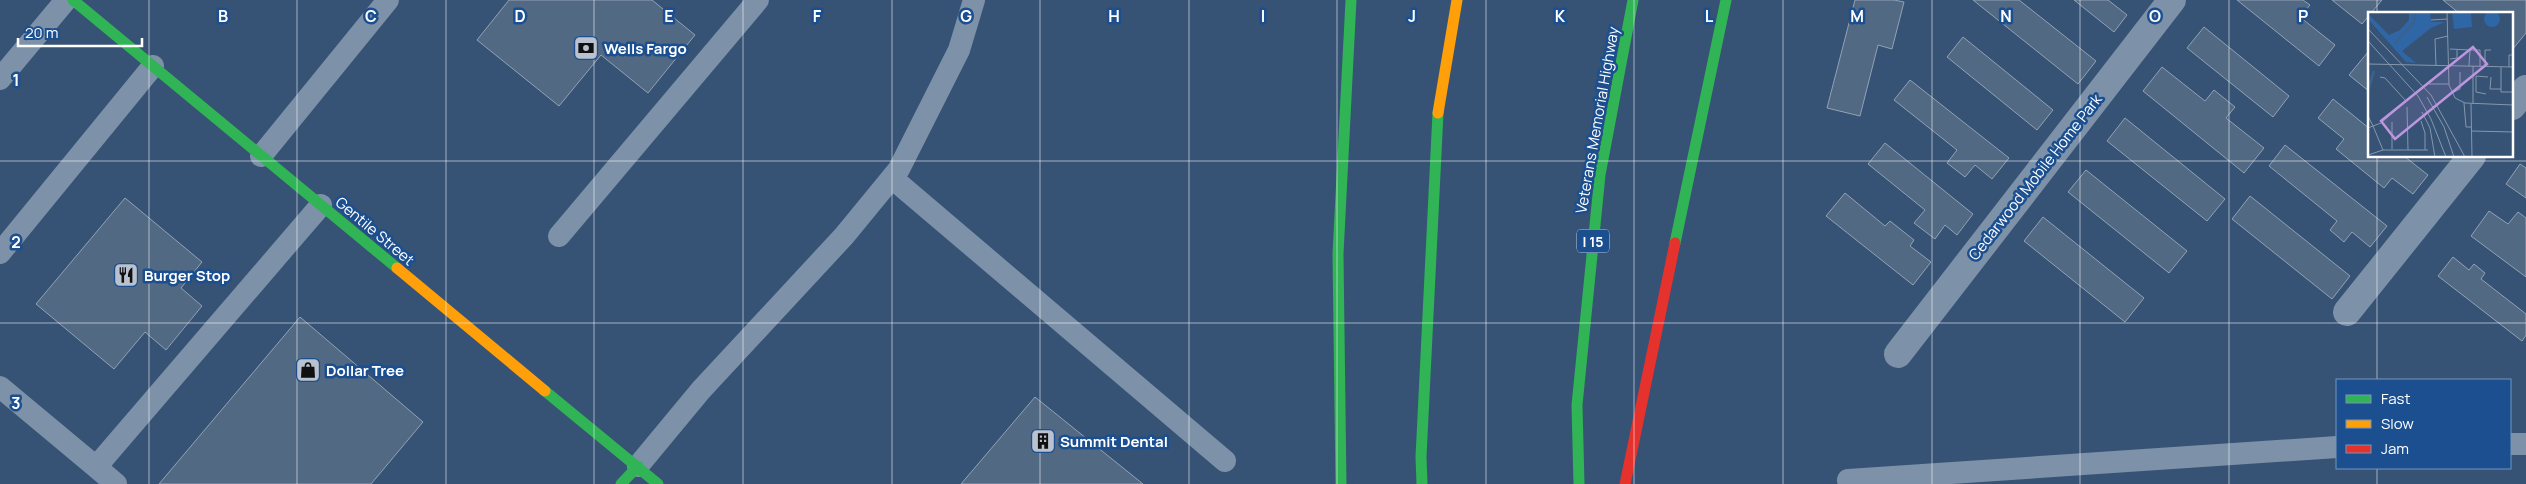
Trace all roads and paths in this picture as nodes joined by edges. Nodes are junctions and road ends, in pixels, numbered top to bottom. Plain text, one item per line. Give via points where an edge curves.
1 (66, 0) edge
2 (73, 0) edge
3 (388, 0) edge
4 (758, 0) edge
5 (1351, 0) edge
6 (1457, 0) edge
7 (1633, 0) edge
8 (1726, 0) edge
9 (2172, 0) edge
10 (968, 1) edge
11 (153, 66) junction
12 (0, 79) edge
13 (2526, 89) edge
14 (2514, 104) edge
15 (261, 156) junction
16 (2470, 158) edge
17 (892, 178) junction
18 (321, 205) junction
19 (559, 236) dead end
20 (0, 253) edge
21 (2347, 312) dead end
22 (1898, 354) dead end
23 (0, 387) edge
24 (2511, 444) edge
25 (2526, 444) edge
26 (2336, 447) edge
27 (1225, 461) dead end
28 (638, 466) junction
29 (96, 467) junction
30 (116, 484) edge
31 (621, 484) edge
32 (658, 484) edge
33 (1341, 484) edge
34 (1422, 484) edge
35 (1579, 484) edge
36 (1625, 484) edge
37 (1849, 484) edge

1 - 12 lane
2 - 11 main road, Gentile Street
3 - 15 lane
4 - 19 lane
5 - 33 main road via 1338,254
6 - 34 main road via 1437,117
7 - 35 main road, Veterans Memorial Highway / I 15 via 1600,175 1577,405
8 - 36 main road
9 - 22 street, Cedarwood Mobile Home Park
10 - 17 lane via 959,50
11 - 15 main road, Gentile Street
11 - 20 lane
13 - 14 street
15 - 18 main road, Gentile Street
16 - 21 street
17 - 27 lane
17 - 28 lane via 844,236 701,390
18 - 28 main road, Gentile Street
18 - 29 lane
23 - 29 lane
24 - 25 lane
26 - 37 lane via 1858,479 1848,480
28 - 31 main road
28 - 32 main road, Gentile Street
29 - 30 lane

